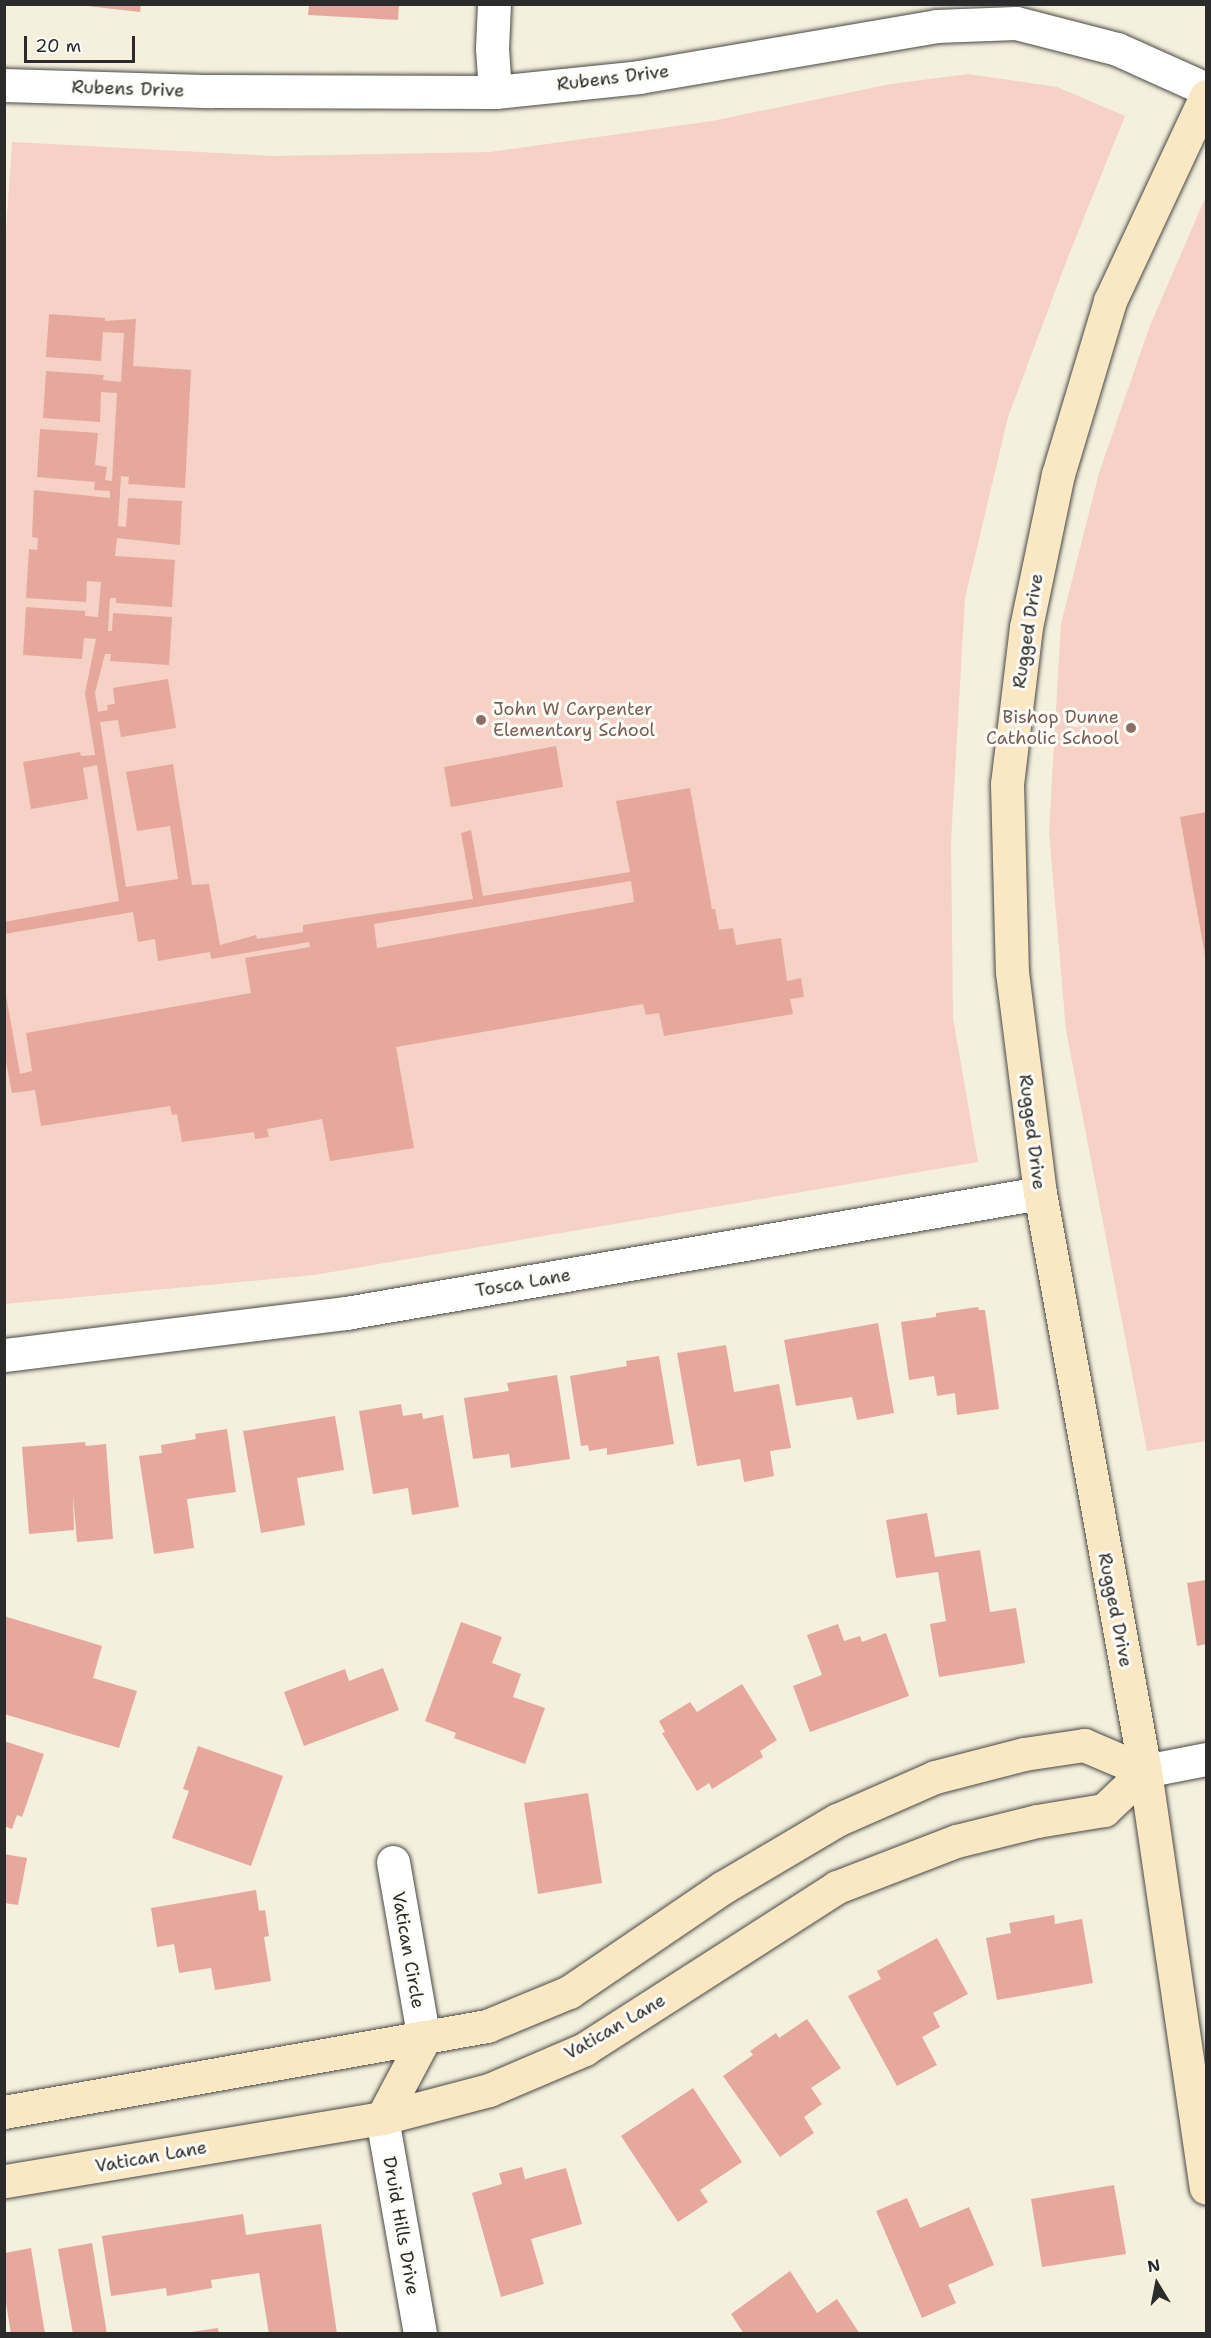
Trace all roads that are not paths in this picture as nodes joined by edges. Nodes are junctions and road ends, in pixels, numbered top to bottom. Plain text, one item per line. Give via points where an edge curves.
1 (494, 4) edge
2 (4, 85) edge
3 (1206, 89) edge
4 (495, 92) junction
5 (1206, 96) edge
6 (1040, 1193) junction
7 (4, 1355) edge
8 (1206, 1759) edge
9 (1145, 1771) junction
10 (393, 1862) dead end
11 (424, 2039) junction
12 (4, 2112) edge
13 (382, 2118) junction
14 (4, 2181) edge
15 (1206, 2188) edge
16 (420, 2334) edge

1 - 4 street
2 - 4 street, Rubens Drive via 212,92
3 - 4 street, Rubens Drive via 1117,49 1016,23 936,26 639,77
5 - 6 street, Rugged Drive via 1110,302 1058,474 1026,627 1007,784 1012,972
6 - 7 street, Tosca Lane via 346,1313
6 - 9 street, Rugged Drive
8 - 9 street
9 - 11 street via 1084,1745 1024,1754 935,1777 837,1820 722,1888 569,1992 487,2026
9 - 13 street, Vatican Lane via 1104,1809 956,1841 837,1887 585,2049 489,2090
9 - 15 street, Rugged Drive
10 - 11 street, Vatican Circle
11 - 12 street
11 - 13 street
13 - 14 street, Vatican Lane
13 - 16 street, Druid Hills Drive

